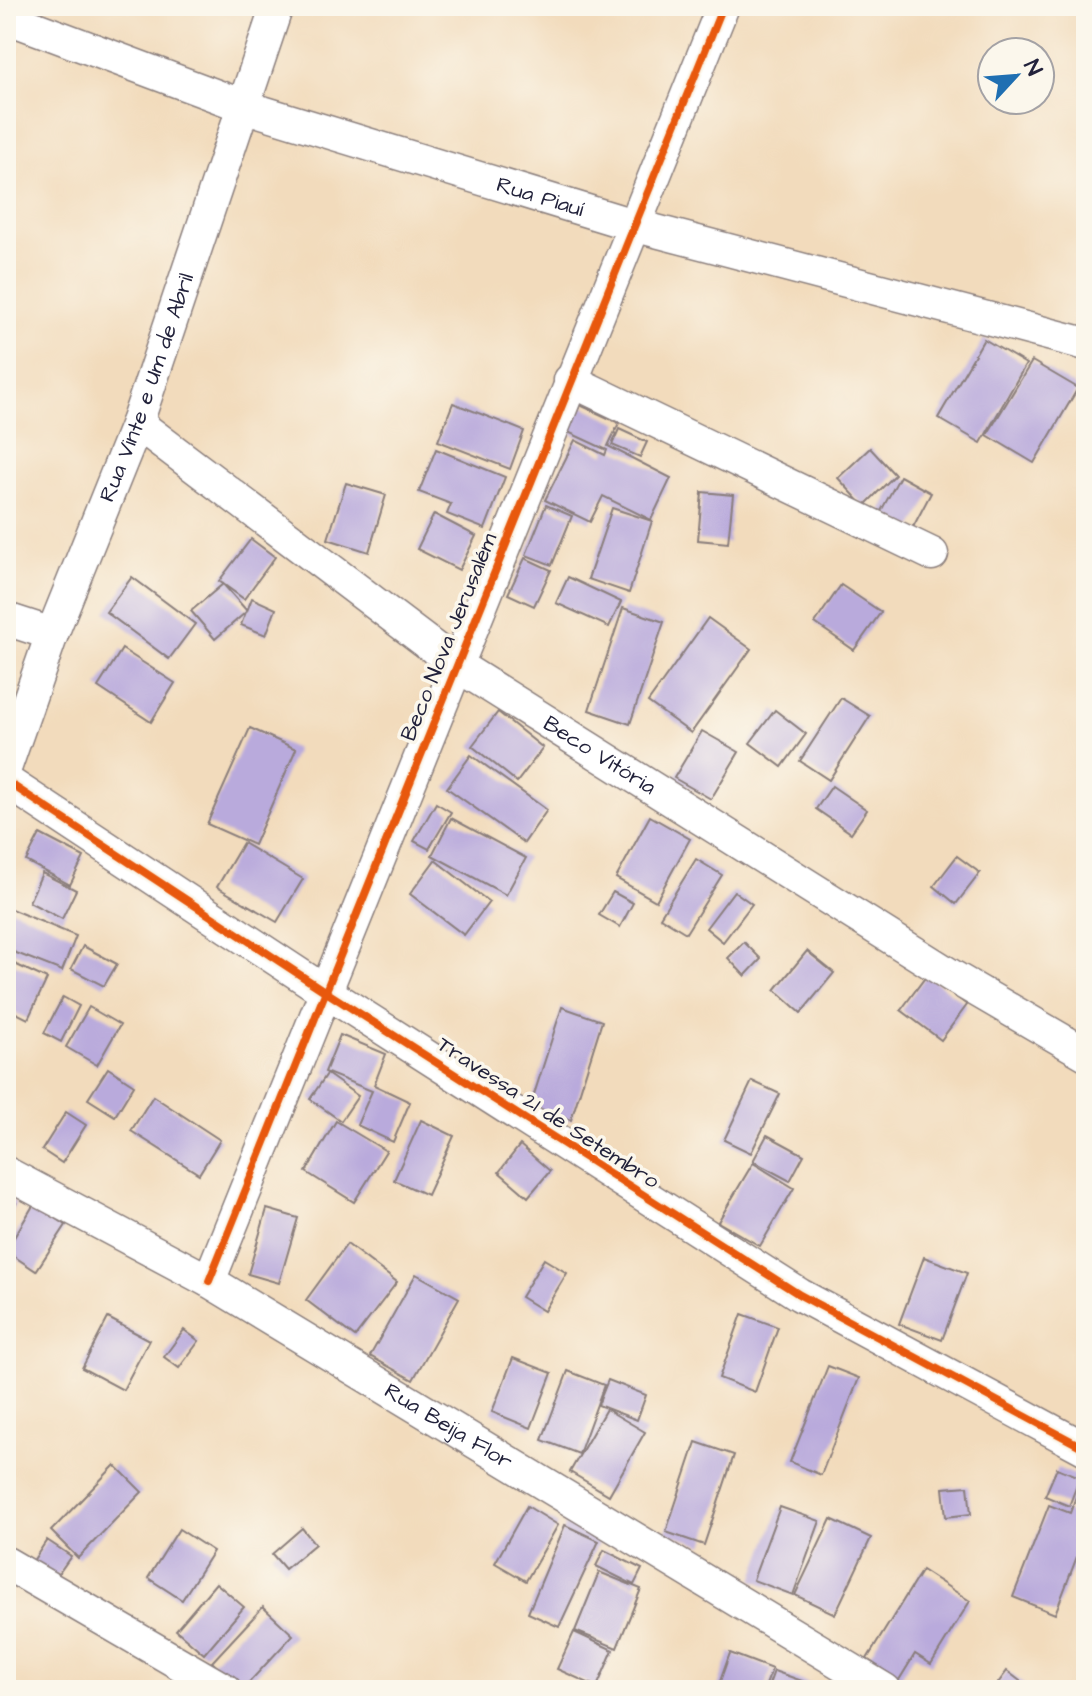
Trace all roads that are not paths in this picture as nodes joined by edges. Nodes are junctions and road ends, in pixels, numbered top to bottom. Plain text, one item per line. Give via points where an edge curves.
1 (277, 6) edge
2 (723, 6) edge
3 (6, 17) edge
4 (246, 107) junction
5 (633, 225) junction
6 (1086, 344) edge
7 (570, 380) junction
8 (137, 423) junction
9 (932, 554) dead end
10 (6, 619) edge
11 (52, 634) junction
12 (458, 666) junction
13 (6, 766) edge
14 (6, 781) edge
15 (326, 992) junction
16 (1086, 1054) edge
17 (6, 1173) edge
18 (209, 1281) junction
19 (1086, 1449) edge
20 (6, 1563) edge
21 (225, 1690) edge
22 (885, 1690) edge

1 - 4 street, Rua Vinte e Um de Abril
2 - 5 street, Beco Nova Jerusalém
3 - 4 street, Rua Piauí
4 - 5 street, Rua Piauí
4 - 8 street, Rua Vinte e Um de Abril
5 - 6 street, Rua Piauí
5 - 7 street, Beco Nova Jerusalém
7 - 9 street
7 - 12 street, Beco Nova Jerusalém
8 - 11 street, Rua Vinte e Um de Abril
8 - 12 street, Beco Vitória
10 - 11 street
11 - 13 street, Rua Vinte e Um de Abril
12 - 15 street, Beco Nova Jerusalém
12 - 16 street, Beco Vitória via 952,976
14 - 15 street, Travessa 21 de Setembro
15 - 18 street, Beco Nova Jerusalém
15 - 19 street, Travessa 21 de Setembro via 800,1295
17 - 18 street, Rua Beija Flor
18 - 22 street, Rua Beija Flor
20 - 21 street

